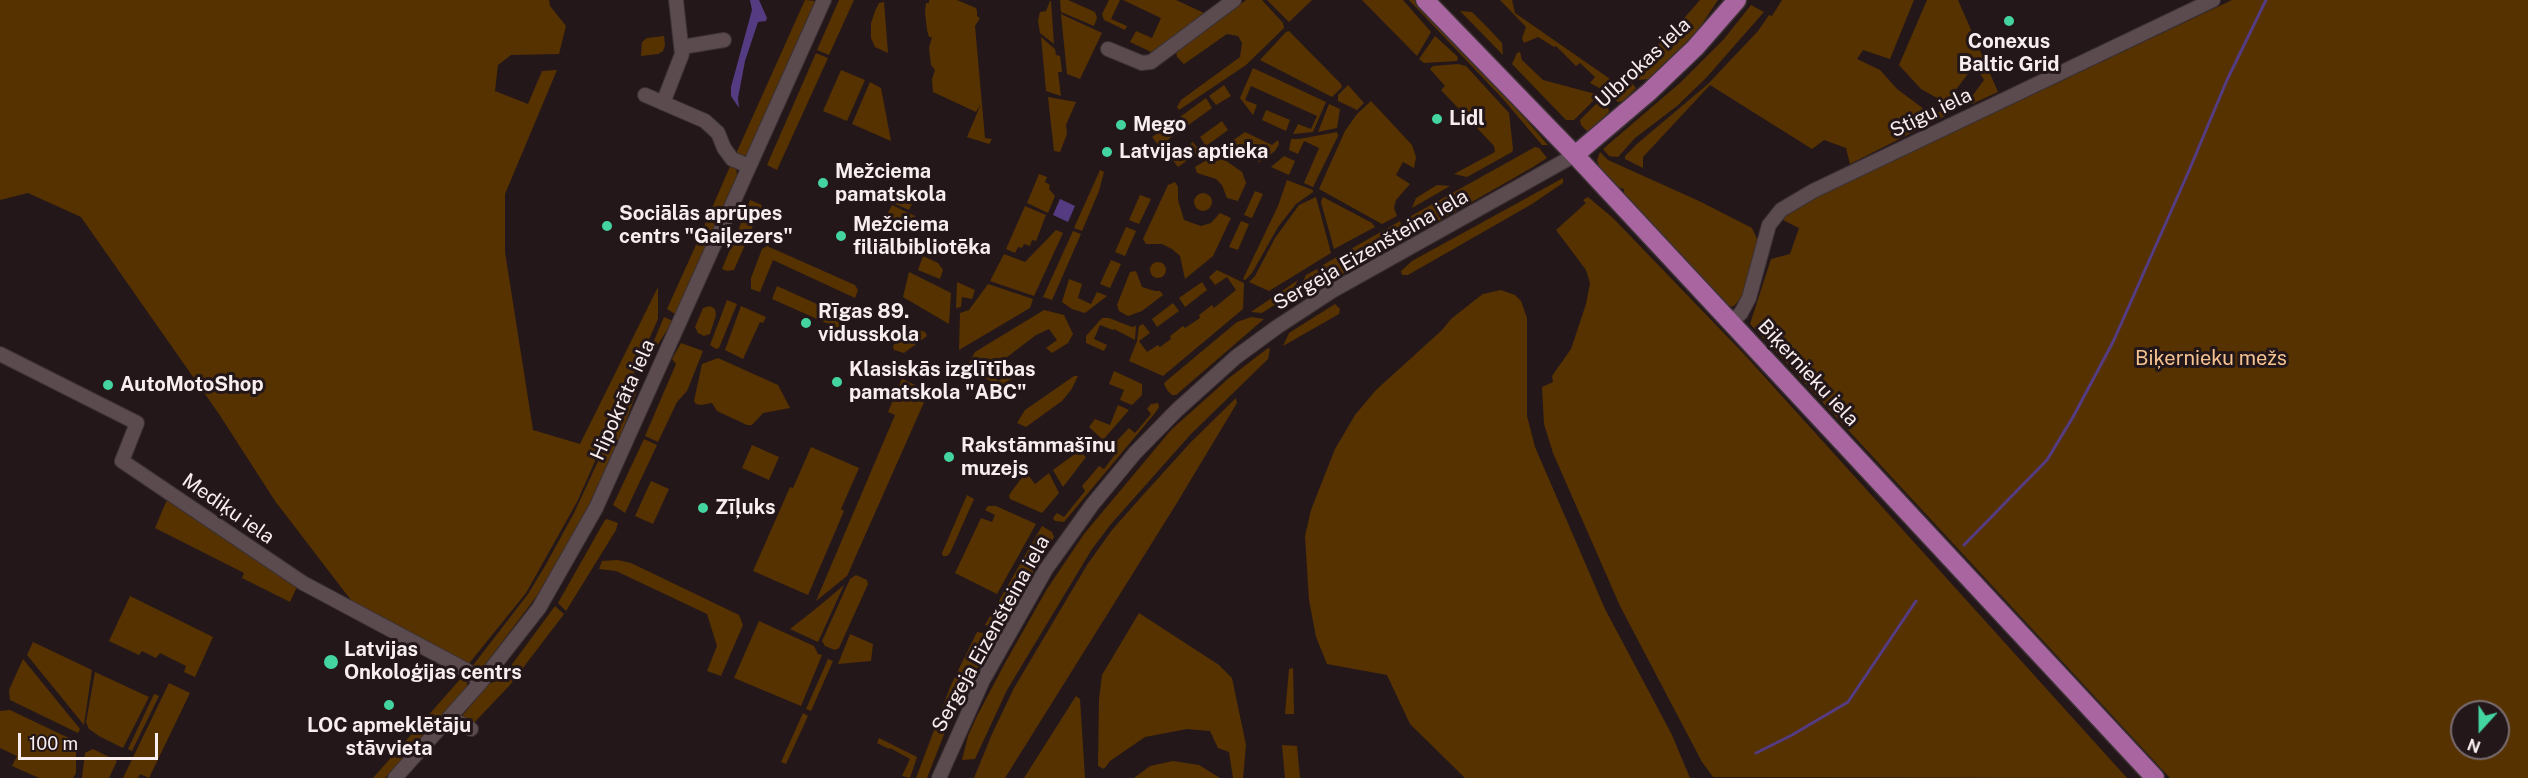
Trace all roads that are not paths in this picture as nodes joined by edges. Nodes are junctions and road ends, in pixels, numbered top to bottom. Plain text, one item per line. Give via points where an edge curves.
1 (676, 0) edge
2 (824, 0) edge
3 (1234, 0) edge
4 (1425, 0) edge
5 (1737, 0) edge
6 (2213, 0) edge
7 (724, 40) dead end
8 (682, 47) junction
9 (1108, 49) dead end
10 (645, 95) dead end
11 (663, 104) junction
12 (1575, 155) junction
13 (749, 166) junction
14 (1731, 322) junction
15 (0, 354) edge
16 (481, 682) junction
17 (450, 718) junction
18 (471, 729) dead end
19 (395, 778) edge
20 (939, 778) edge
21 (2155, 778) edge

1 - 8 street
2 - 13 street, Hipokrāta iela
3 - 9 street via 1151,62 1142,63
4 - 12 main road, Biķernieku iela
5 - 12 main road, Ulbrokas iela via 1695,48
6 - 14 street, Stigu iela via 1781,210 1769,225 1749,298
7 - 8 street
8 - 11 street
10 - 11 street
11 - 13 street via 705,121 718,133 732,159
12 - 14 main road, Biķernieku iela
12 - 20 street, Sergeja Eizenšteina iela via 1332,291 1236,357 1177,410 1092,505 1046,569 983,680
13 - 16 street, Hipokrāta iela via 596,508 539,608
14 - 21 main road, Biķernieku iela
15 - 16 street, Mediķu iela via 137,423 122,461 303,583 466,670
16 - 17 street, Hipokrāta iela
17 - 18 street
17 - 19 street, Hipokrāta iela

